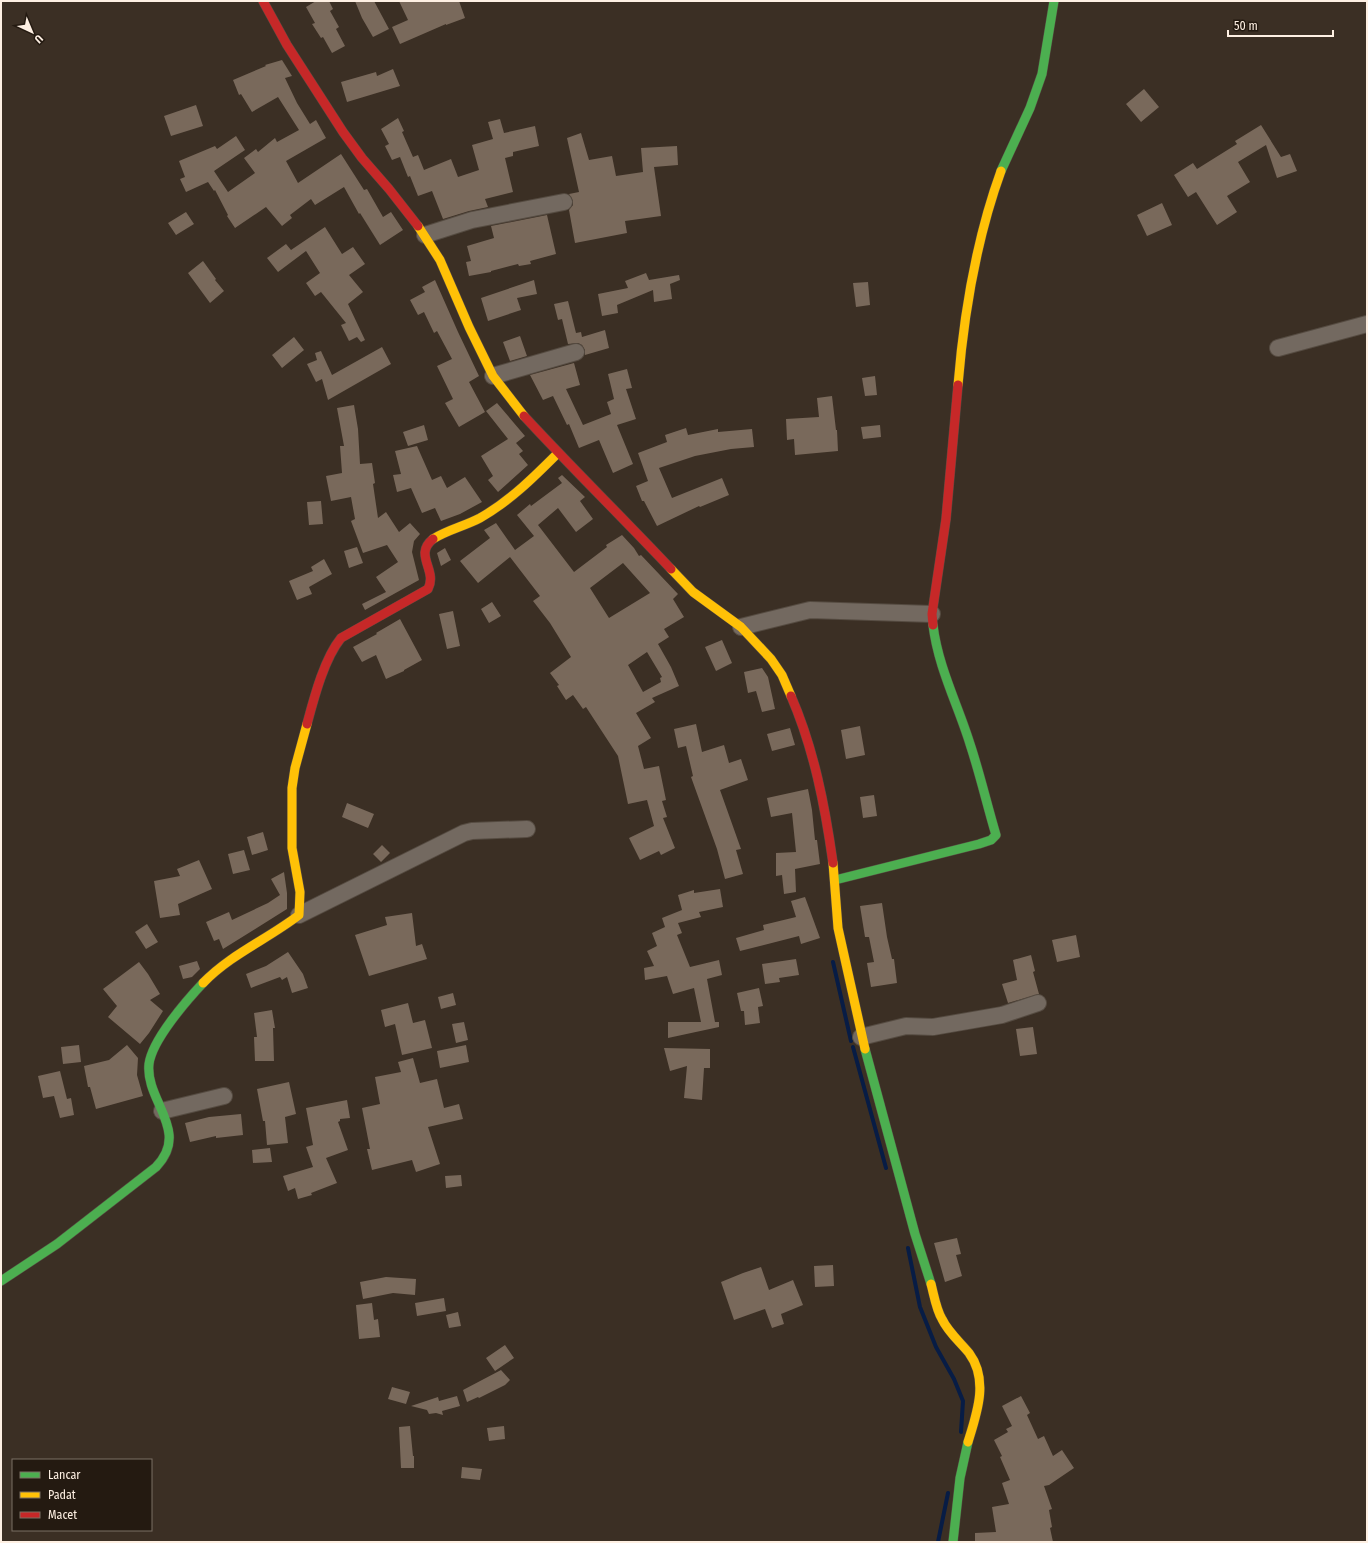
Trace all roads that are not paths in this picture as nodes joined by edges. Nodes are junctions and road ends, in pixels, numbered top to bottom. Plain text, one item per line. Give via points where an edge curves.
1 (263, 1) edge
2 (1054, 1) edge
3 (564, 202) dead end
4 (426, 235) junction
5 (1367, 324) edge
6 (1278, 348) dead end
7 (576, 352) dead end
8 (493, 376) junction
9 (558, 453) junction
10 (932, 614) junction
11 (741, 627) junction
12 (527, 828) dead end
13 (835, 880) junction
14 (299, 915) junction
15 (1038, 1003) dead end
16 (862, 1037) junction
17 (224, 1096) dead end
18 (162, 1111) junction
19 (1, 1281) edge
20 (953, 1542) edge

1 - 4 street via 287,45 343,132
2 - 10 street via 1042,74 1030,108 1003,164 990,200 977,250 960,360 946,519
3 - 4 street via 472,220
4 - 8 street
5 - 6 street
7 - 8 street
8 - 9 street via 523,415
9 - 11 street via 693,592
9 - 14 street via 522,489 497,508 427,543 424,550 432,578 428,588 342,638 333,648 309,715 292,788 292,848 300,892
10 - 11 street via 810,610
10 - 13 street via 935,639 944,671 970,744 996,835 980,844
11 - 13 street via 771,659 788,687 798,712 826,814
12 - 14 street via 464,833
13 - 16 street via 838,928
14 - 18 street via 214,970 163,1034 152,1054 149,1068
15 - 16 street via 1002,1015 932,1027 906,1026
16 - 20 street via 915,1234 941,1318 972,1358 978,1372 980,1387 976,1418 964,1457
17 - 18 street
18 - 19 street via 170,1145 162,1161 57,1244

